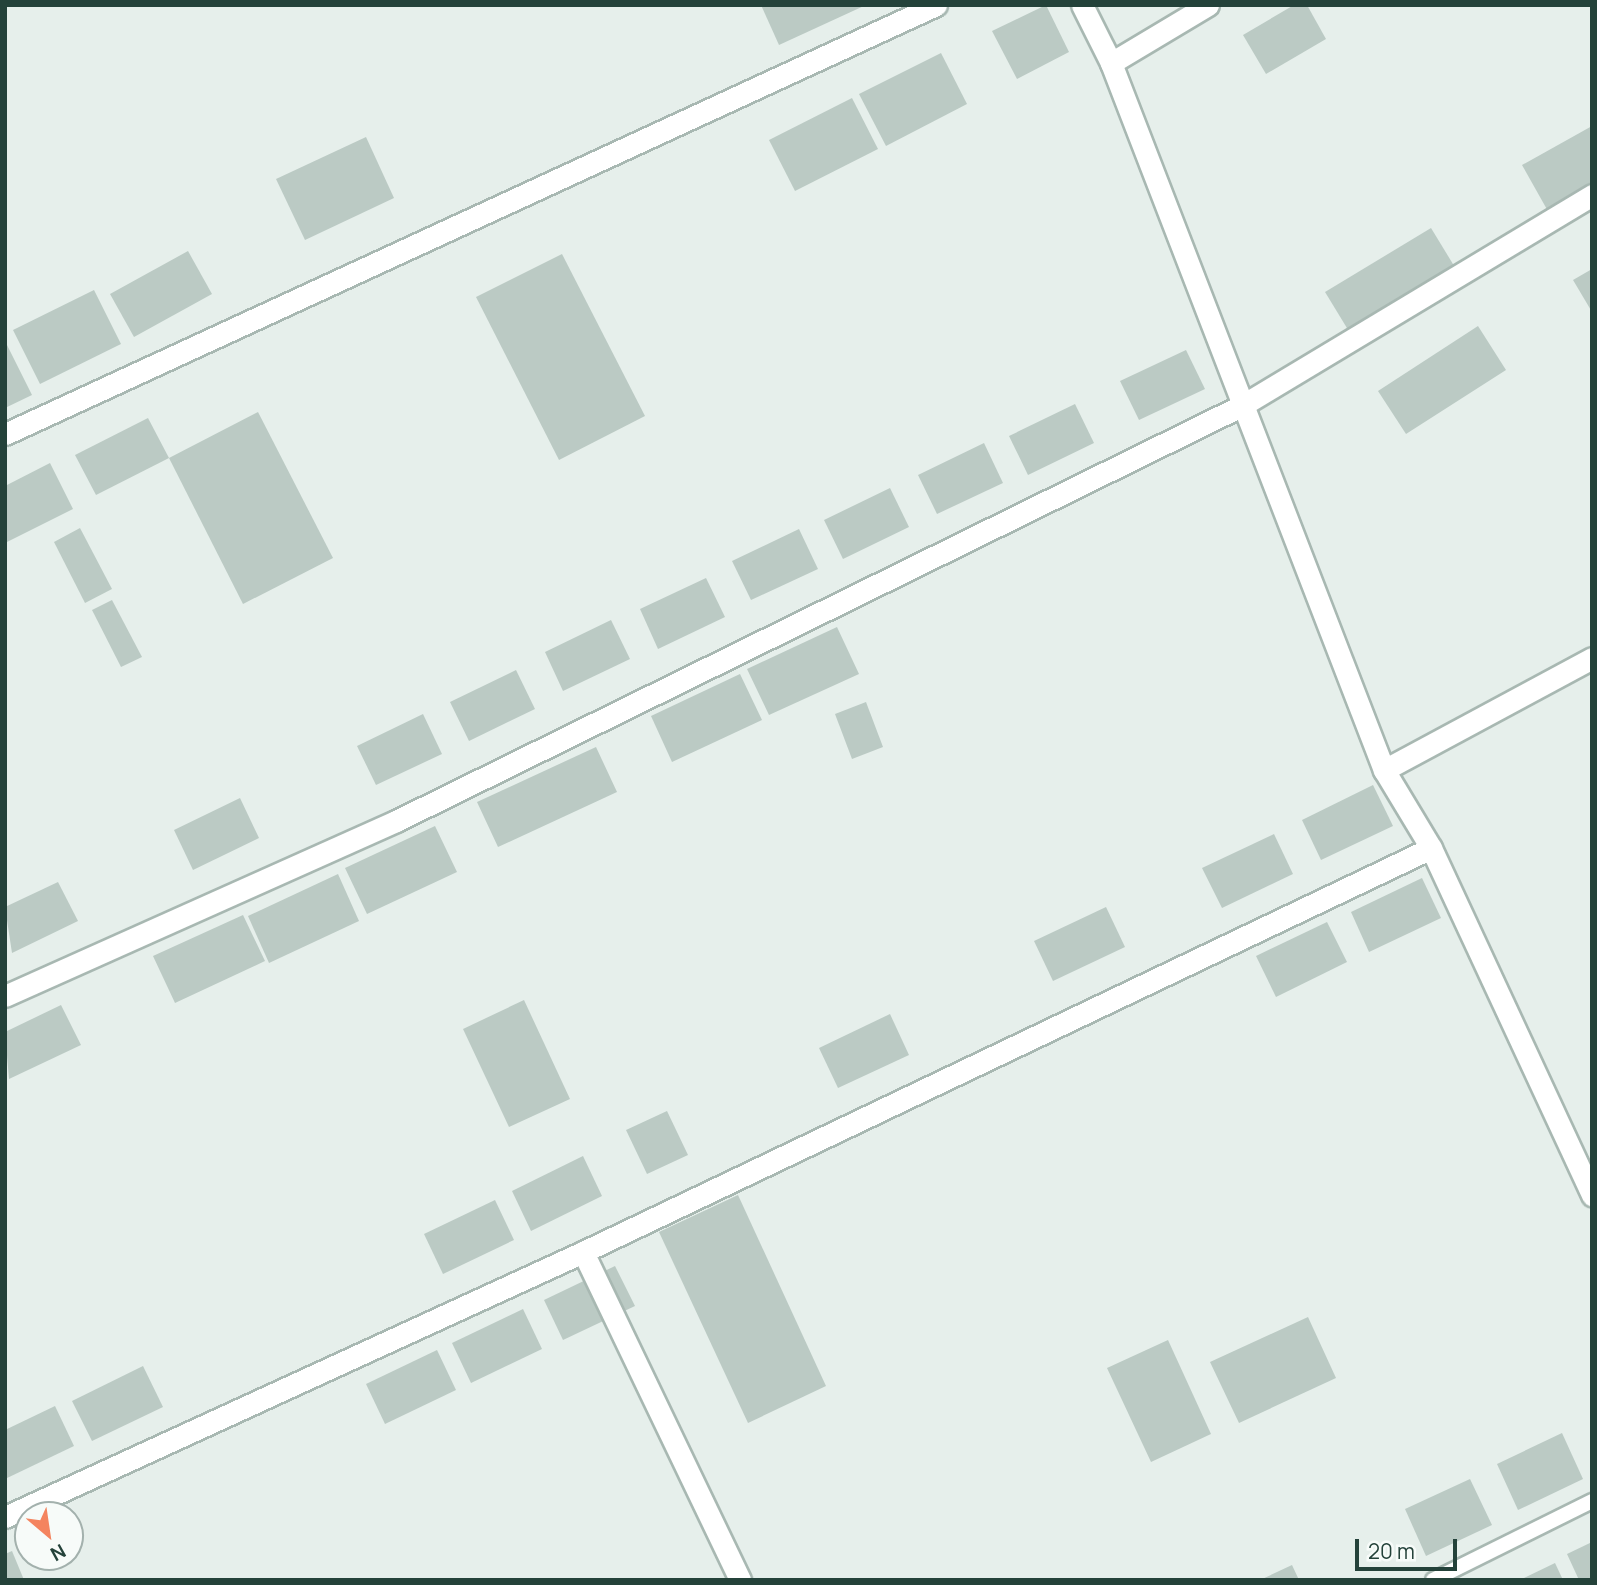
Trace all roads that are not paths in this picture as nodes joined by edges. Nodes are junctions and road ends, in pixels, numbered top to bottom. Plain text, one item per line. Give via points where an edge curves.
1 (936, 5) edge
2 (1082, 5) edge
3 (1208, 5) edge
4 (1111, 63) junction
5 (1592, 195) edge
6 (1241, 406) junction
7 (5, 434) edge
8 (1592, 658) edge
9 (1384, 770) junction
10 (1431, 848) junction
11 (5, 996) edge
12 (1592, 1195) edge
13 (583, 1252) junction
14 (1592, 1501) edge
15 (5, 1517) edge
16 (740, 1580) edge
17 (1433, 1580) edge

1 - 7 street
2 - 4 street
3 - 4 street
4 - 6 street
5 - 6 street
6 - 9 street
6 - 11 street via 397,821
8 - 9 street
9 - 10 street
10 - 12 street
10 - 13 street
13 - 15 street
13 - 16 street
14 - 17 lane

